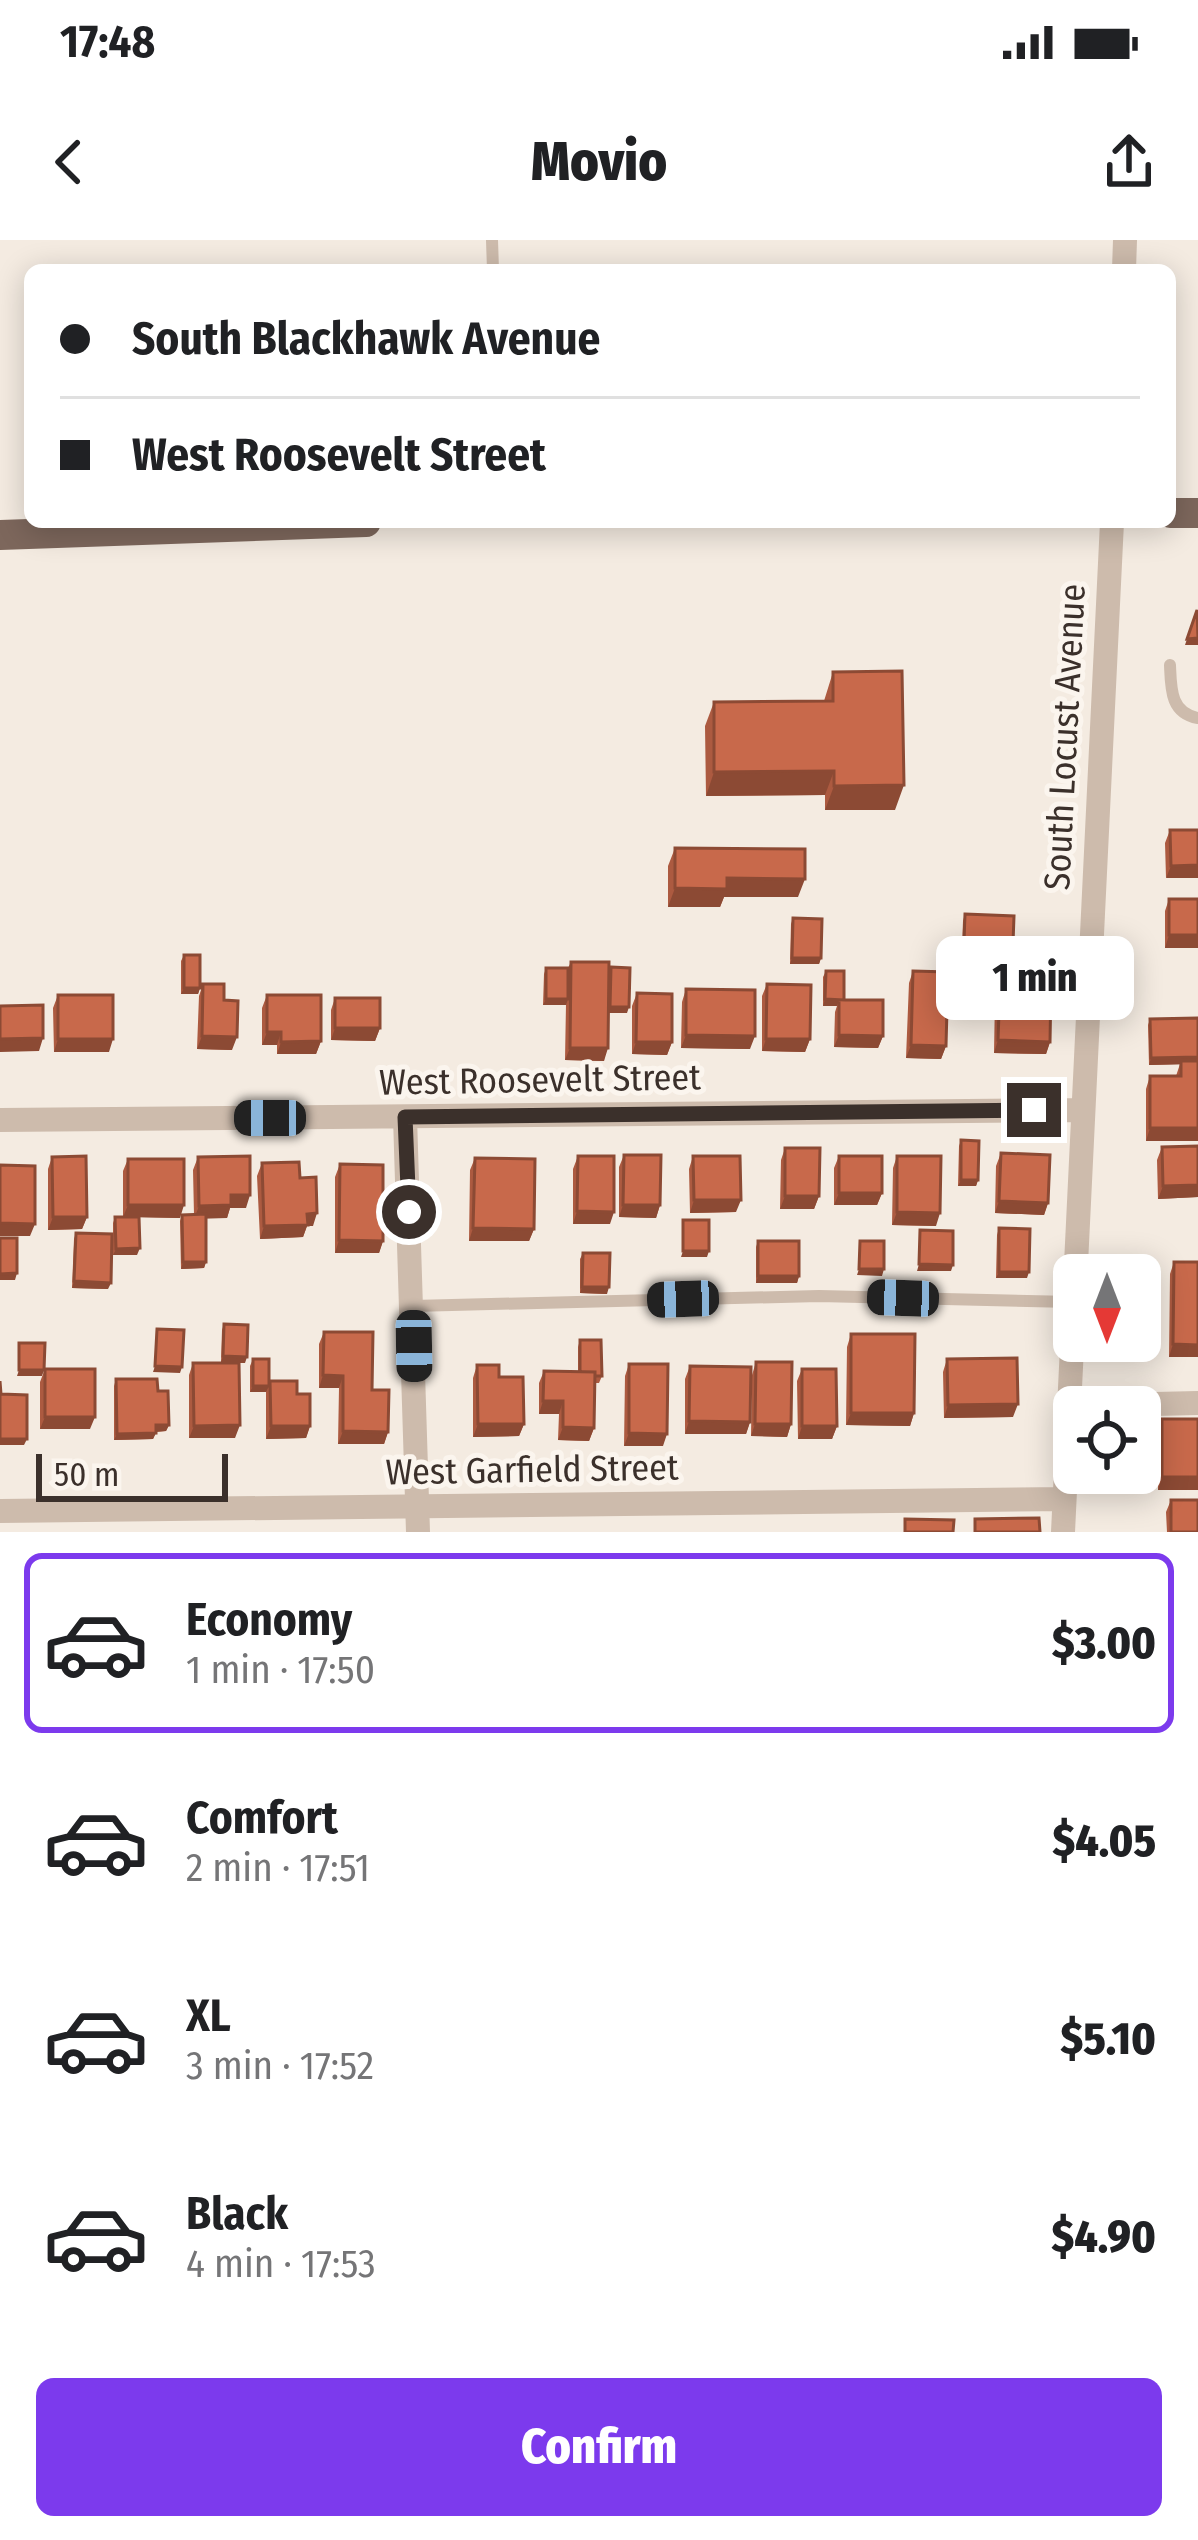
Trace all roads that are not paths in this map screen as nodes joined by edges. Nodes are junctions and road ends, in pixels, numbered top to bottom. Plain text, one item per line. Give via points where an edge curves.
1 (197, 528) edge
2 (1112, 528) edge
3 (0, 535) edge
4 (1171, 664) dead end
5 (1198, 718) edge
6 (1082, 1110) junction
7 (405, 1117) junction
8 (0, 1120) edge
9 (1074, 1254) edge
10 (1053, 1302) edge
11 (413, 1306) junction
12 (1198, 1403) edge
13 (1161, 1404) edge
14 (1064, 1494) edge
15 (1064, 1499) junction
16 (0, 1511) edge
17 (418, 1519) edge
18 (1063, 1532) edge

1 - 3 main road
2 - 6 street, South Locust Avenue
4 - 5 lane via 1173,698
6 - 7 street, West Roosevelt Street
6 - 9 street, South Locust Avenue
7 - 8 street, West Roosevelt Street
7 - 11 street
10 - 11 lane via 819,1296
11 - 17 street
12 - 13 street
14 - 15 street, South Locust Avenue
15 - 17 street, West Garfield Street
15 - 18 street, South Locust Avenue
16 - 17 street, West Garfield Street

